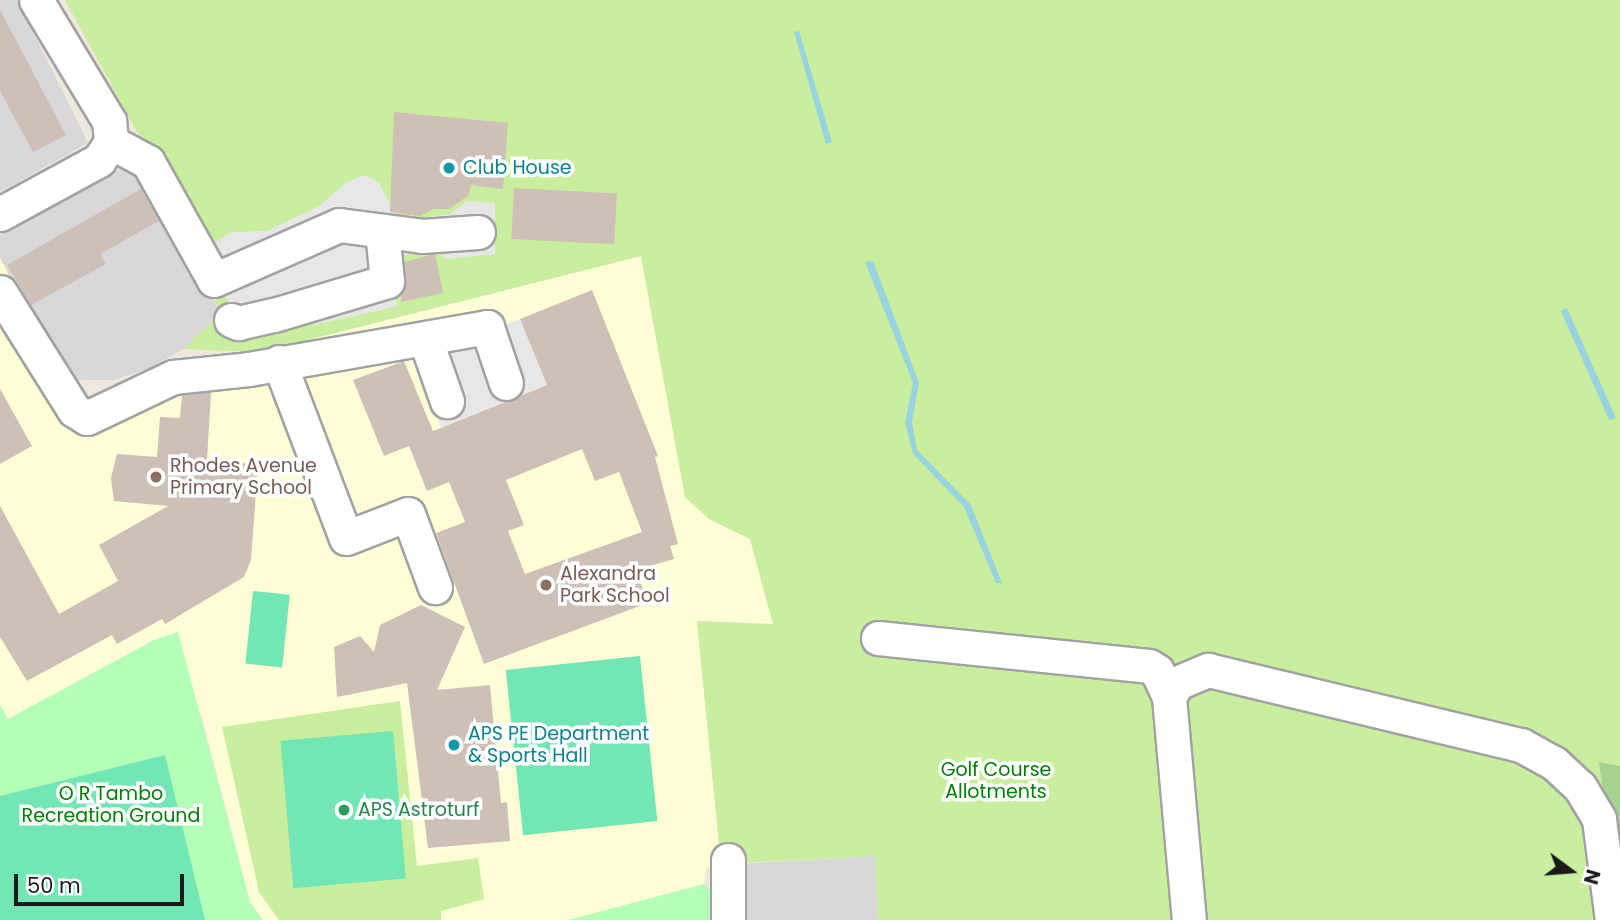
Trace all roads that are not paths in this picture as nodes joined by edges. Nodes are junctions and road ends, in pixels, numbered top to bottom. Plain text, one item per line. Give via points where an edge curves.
1 (36, 0) edge
2 (111, 142) junction
3 (0, 215) edge
4 (382, 231) junction
5 (478, 232) dead end
6 (0, 292) edge
7 (231, 320) dead end
8 (425, 338) junction
9 (279, 362) junction
10 (506, 383) dead end
11 (447, 401) dead end
12 (435, 587) dead end
13 (878, 638) dead end
14 (1169, 697) junction
15 (727, 860) dead end
16 (728, 920) edge
17 (1189, 920) edge
18 (1612, 920) edge

1 - 2 street via 109,121
2 - 3 street via 99,160
2 - 4 street via 148,162 214,280 339,225
4 - 5 street via 422,236
4 - 7 street via 387,281 274,315 238,323
6 - 9 street via 75,410 87,418 173,377
8 - 9 street
8 - 10 street via 486,327
8 - 11 street
9 - 12 street via 346,538 408,514
13 - 14 street via 1149,666 1164,681
14 - 17 street
14 - 18 street via 1177,683 1209,670 1521,745 1554,763 1580,787 1599,819
15 - 16 street

